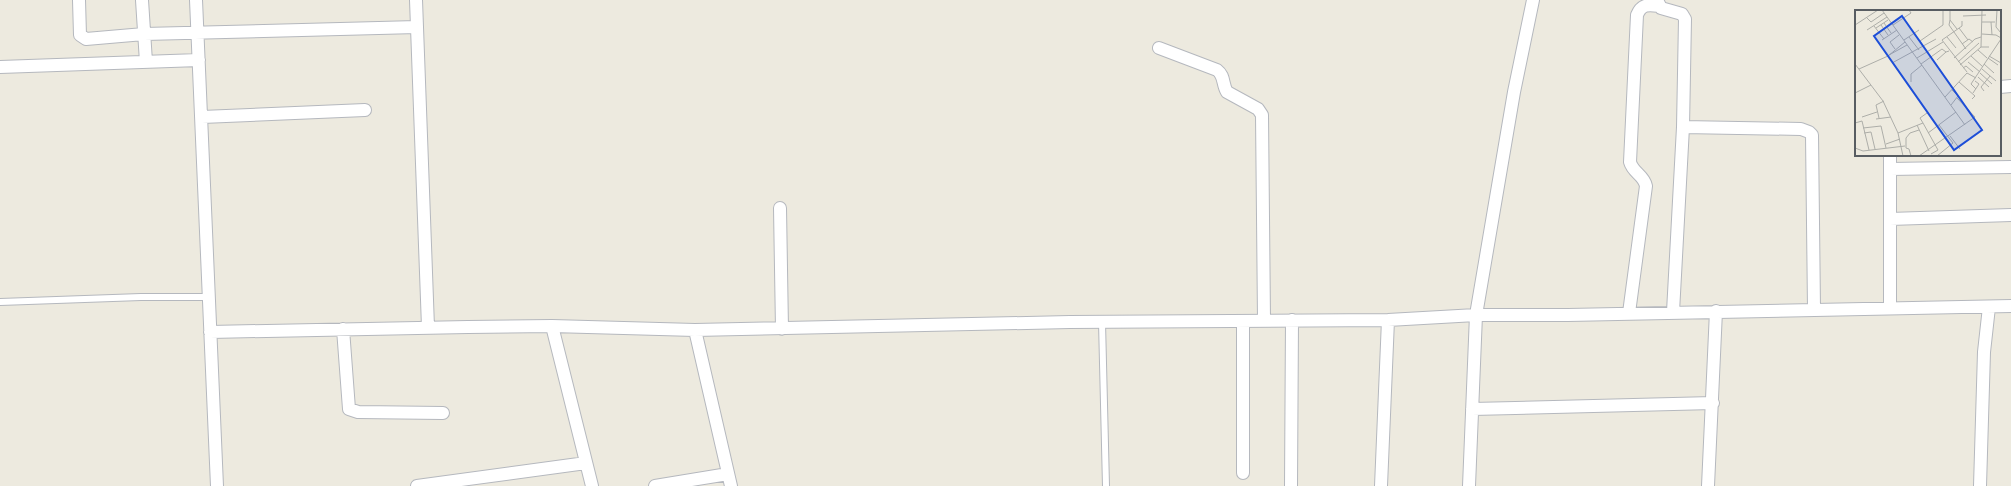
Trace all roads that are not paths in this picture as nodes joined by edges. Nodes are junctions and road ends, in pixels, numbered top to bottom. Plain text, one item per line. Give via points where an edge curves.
1 (79, 0) edge
2 (142, 0) edge
3 (196, 0) edge
4 (416, 0) edge
5 (1533, 0) edge
6 (1659, 3) edge
7 (417, 27) junction
8 (198, 33) junction
9 (144, 34) junction
10 (1159, 48) dead end
11 (199, 60) junction
12 (146, 62) junction
13 (0, 67) edge
14 (2011, 86) edge
15 (2001, 87) edge
16 (366, 110) dead end
17 (202, 117) junction
18 (1683, 127) junction
19 (1890, 156) edge
20 (2011, 167) edge
21 (1890, 169) junction
22 (780, 208) dead end
23 (2011, 215) edge
24 (1890, 219) junction
25 (209, 296) junction
26 (0, 302) edge
27 (2011, 306) edge
28 (1989, 307) junction
29 (1890, 308) junction
30 (1814, 309) junction
31 (1716, 311) junction
32 (1673, 312) junction
33 (1629, 313) junction
34 (1476, 315) junction
35 (1264, 320) junction
36 (1292, 320) junction
37 (1388, 320) junction
38 (1243, 321) junction
39 (1102, 322) junction
40 (552, 326) junction
41 (428, 327) junction
42 (782, 329) junction
43 (343, 330) junction
44 (695, 330) junction
45 (210, 332) junction
46 (1713, 403) junction
47 (1472, 408) junction
48 (444, 413) dead end
49 (586, 462) junction
50 (1243, 473) dead end
51 (728, 474) junction
52 (216, 486) edge
53 (417, 486) edge
54 (592, 486) edge
55 (655, 486) edge
56 (731, 486) edge
57 (1106, 486) edge
58 (1291, 486) edge
59 (1381, 486) edge
60 (1469, 486) edge
61 (1708, 486) edge
62 (1980, 486) edge

1 - 9 street via 80,35 83,38
2 - 9 street
3 - 8 street
4 - 7 street
5 - 34 street via 1514,92
6 - 18 street via 1665,10 1682,14 1685,19
6 - 33 street via 1644,6 1639,9 1637,15 1630,162 1633,170 1644,179 1646,186
7 - 8 street
7 - 41 street
8 - 9 street
8 - 11 street
9 - 12 street
10 - 35 street via 1217,70 1223,76 1227,92 1258,109 1262,115
11 - 12 street
11 - 17 street
12 - 13 street
14 - 15 street
16 - 17 street
17 - 25 street
18 - 30 street via 1801,128 1812,135
18 - 32 street
19 - 21 street
20 - 21 street
21 - 24 street
22 - 42 street
23 - 24 street
24 - 29 street
25 - 26 lane
25 - 45 street
27 - 28 street
28 - 29 street
28 - 62 street via 1984,352
29 - 30 street
30 - 31 street
31 - 32 street
31 - 46 street
32 - 33 street
33 - 34 street
34 - 37 street
34 - 47 street
35 - 36 street
35 - 38 street
36 - 37 street
36 - 58 street
37 - 59 street
38 - 39 street
38 - 50 street
39 - 42 street
39 - 57 lane
40 - 41 street
40 - 44 street
40 - 49 street
41 - 43 street
42 - 44 street
43 - 45 street
43 - 48 street via 349,409 358,412
44 - 51 street
45 - 52 street
46 - 47 street
46 - 61 street
47 - 60 street
49 - 53 street
49 - 54 street
51 - 55 street
51 - 56 street

